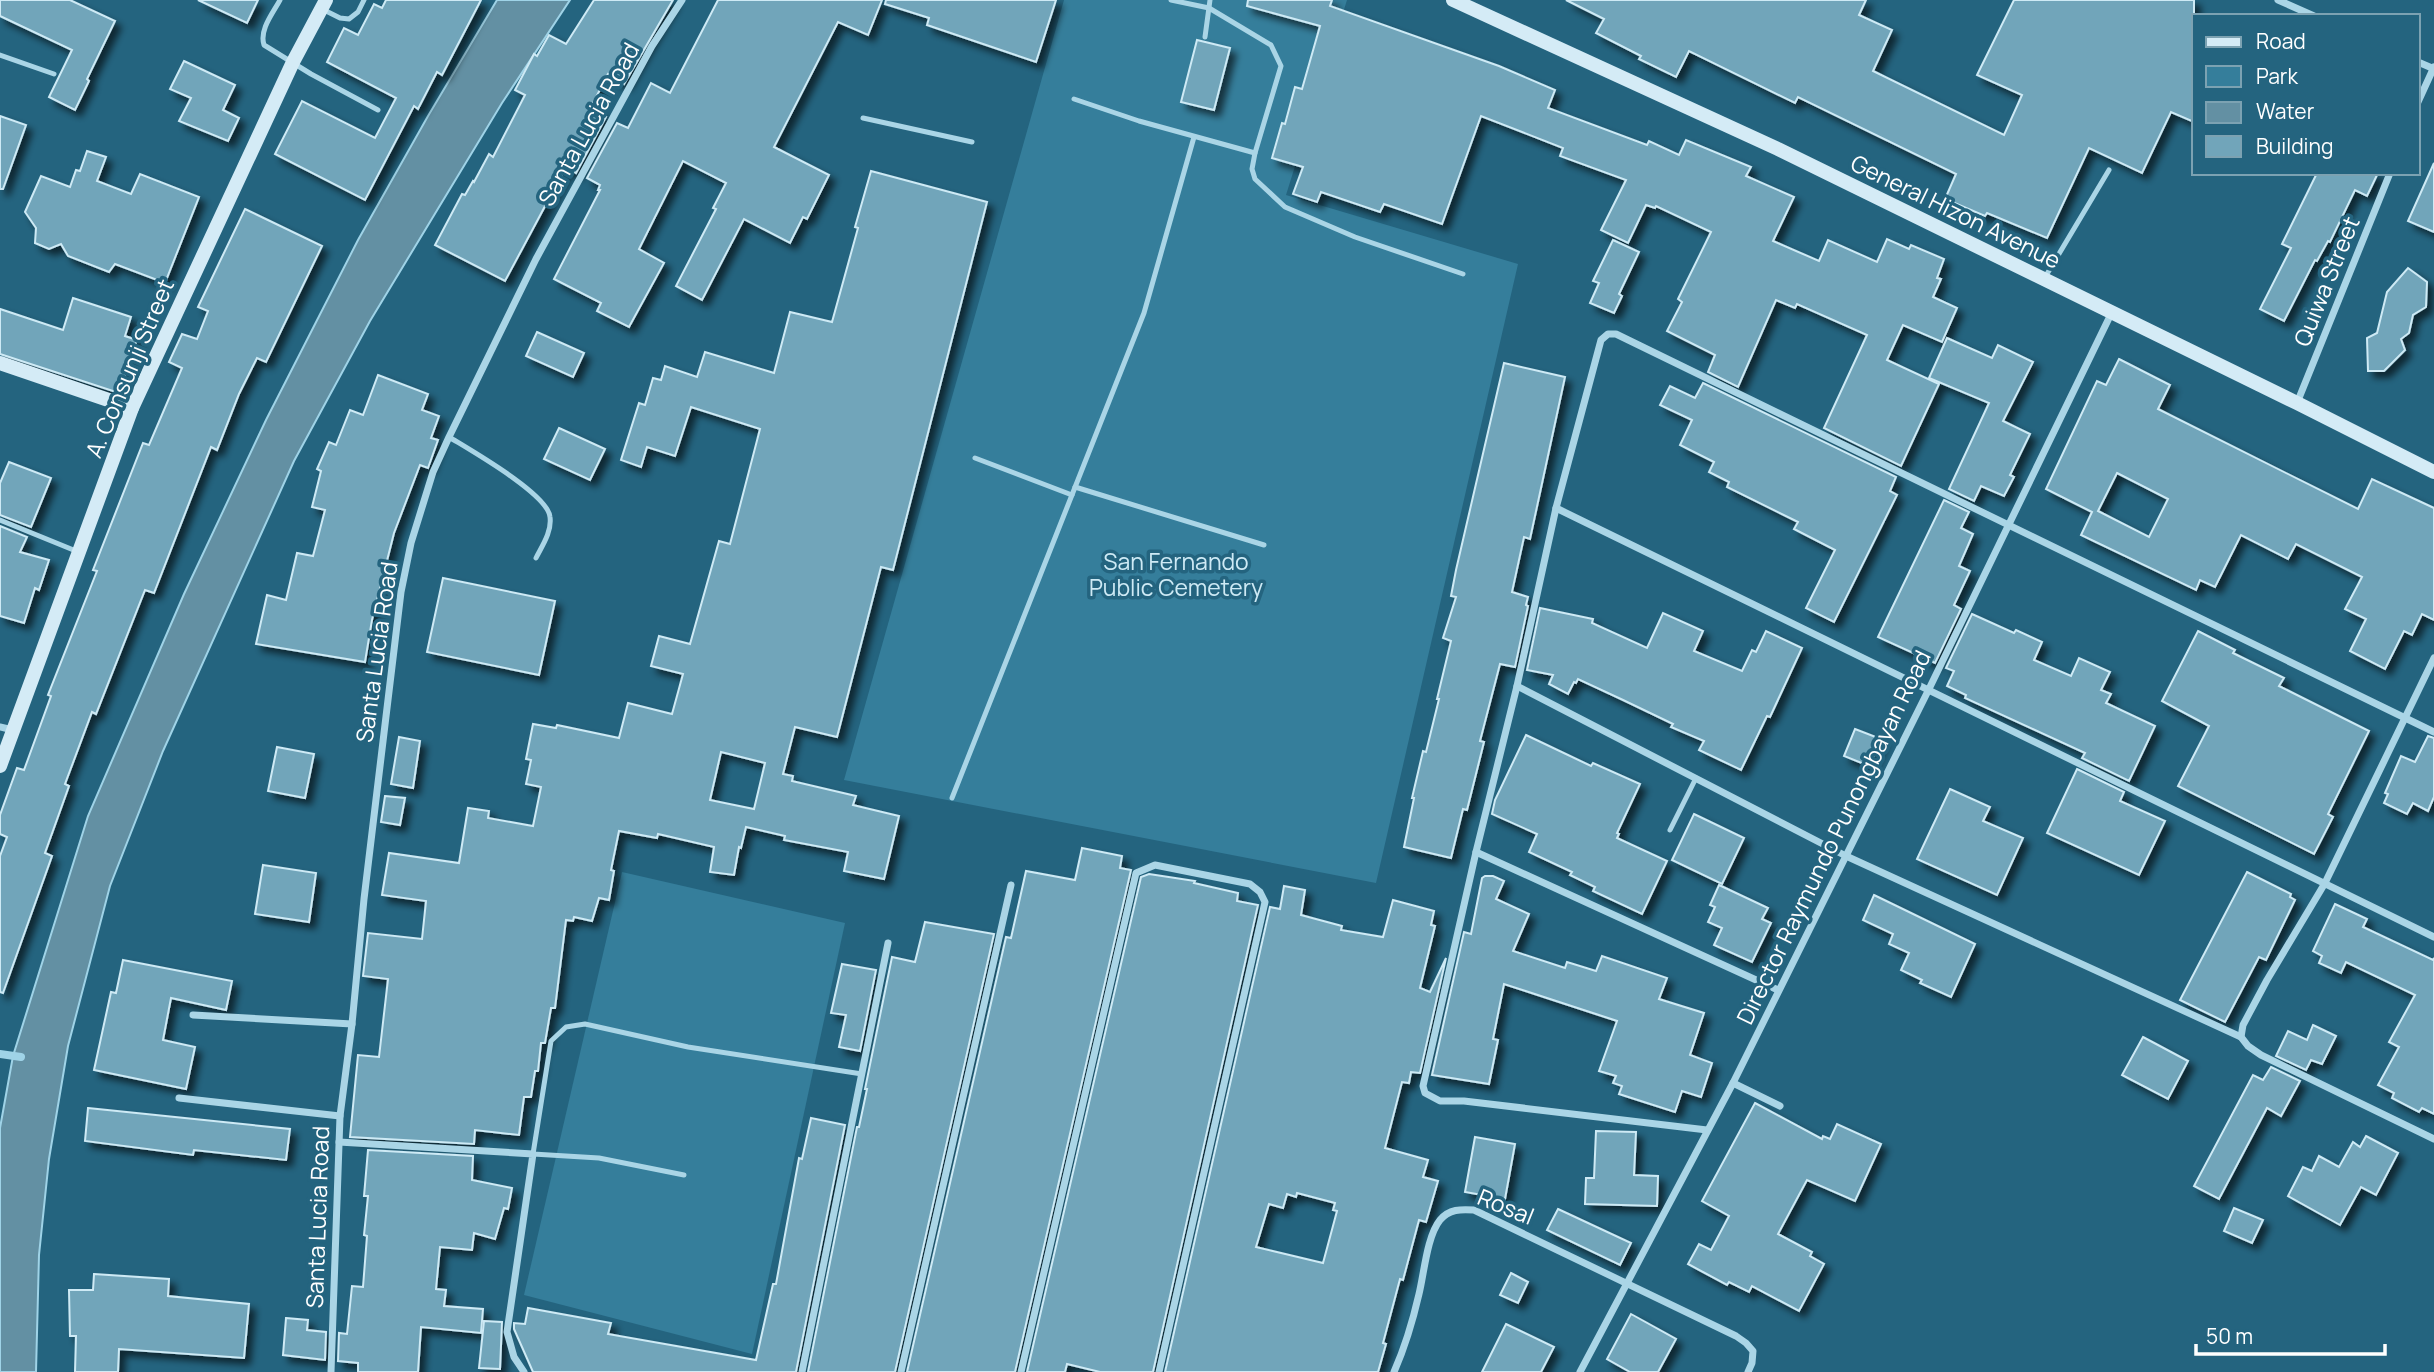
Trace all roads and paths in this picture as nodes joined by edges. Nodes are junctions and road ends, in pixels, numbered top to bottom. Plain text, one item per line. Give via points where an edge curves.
1 (280, 0) edge
2 (365, 0) edge
3 (682, 0) edge
4 (1171, 0) edge
5 (1210, 0) edge
6 (1453, 0) edge
7 (2278, 0) edge
8 (324, 5) edge
9 (1209, 8) junction
10 (2310, 14) edge
11 (1205, 37) dead end
12 (0, 55) edge
13 (293, 62) junction
14 (2433, 67) edge
15 (54, 74) dead end
16 (2420, 97) edge
17 (1074, 99) dead end
18 (378, 110) dead end
19 (863, 118) dead end
20 (1194, 137) junction
21 (972, 142) dead end
22 (1255, 153) junction
23 (2109, 170) dead end
24 (2389, 175) edge
25 (1463, 274) dead end
26 (2044, 279) junction
27 (2111, 314) junction
28 (0, 363) edge
29 (2297, 403) junction
30 (132, 408) junction
31 (449, 437) junction
32 (975, 458) dead end
33 (2434, 472) edge
34 (1075, 487) junction
35 (1072, 495) junction
36 (1556, 508) junction
37 (0, 520) edge
38 (2009, 523) junction
39 (1264, 545) dead end
40 (79, 552) junction
41 (536, 558) dead end
42 (2434, 658) edge
43 (1517, 686) junction
44 (1929, 689) junction
45 (2404, 717) junction
46 (7, 729) edge
47 (2434, 732) edge
48 (0, 766) edge
49 (1696, 778) junction
50 (952, 798) dead end
51 (1670, 830) dead end
52 (1476, 852) junction
53 (1846, 856) junction
54 (2325, 883) junction
55 (1011, 885) dead end
56 (2434, 937) edge
57 (888, 943) dead end
58 (1778, 990) junction
59 (193, 1015) dead end
60 (352, 1024) junction
61 (2241, 1037) junction
62 (863, 1074) junction
63 (1733, 1083) junction
64 (178, 1098) dead end
65 (1780, 1106) dead end
66 (340, 1116) junction
67 (1707, 1130) junction
68 (2434, 1139) edge
69 (339, 1142) junction
70 (533, 1154) junction
71 (684, 1175) dead end
72 (1627, 1283) junction
73 (331, 1372) edge
74 (524, 1372) edge
75 (802, 1372) edge
76 (901, 1372) edge
77 (1021, 1372) edge
78 (1159, 1372) edge
79 (1394, 1372) edge
80 (1580, 1372) edge
81 (1748, 1372) edge

1 - 13 lane via 262,39 264,45
2 - 8 lane via 349,19 340,18
3 - 31 street, Santa Lucia Road via 652,46 536,259
4 - 9 lane
5 - 9 lane
6 - 26 main road, General Hizon Avenue via 1778,149
7 - 10 street
8 - 13 main road, A. Consunji Street
9 - 11 lane
9 - 22 lane via 1271,45 1277,54 1280,66
12 - 15 lane
13 - 18 lane
13 - 30 main road, A. Consunji Street
14 - 16 street
17 - 20 lane
19 - 21 lane
20 - 22 lane
20 - 34 lane via 1144,313
22 - 25 lane via 1255,179 1284,207
23 - 26 lane
24 - 29 street, Quiwa Street
26 - 27 main road, General Hizon Avenue
27 - 29 main road, General Hizon Avenue
27 - 38 street, Director Raymundo Punongbayan Road
28 - 30 main road
29 - 33 main road, General Hizon Avenue
30 - 40 main road, A. Consunji Street
31 - 41 lane via 509,475 551,515 550,531
31 - 60 street, Santa Lucia Road via 411,543 401,593
32 - 35 lane
34 - 35 lane
34 - 39 lane
35 - 50 lane
36 - 38 street via 1601,340 1616,334
36 - 43 street
36 - 44 street
37 - 40 lane
38 - 44 street, Director Raymundo Punongbayan Road
38 - 45 street
40 - 46 main road, A. Consunji Street
42 - 45 street
43 - 49 street
43 - 52 street
44 - 53 street, Director Raymundo Punongbayan Road
44 - 54 street
45 - 47 street
45 - 54 street
46 - 48 main road, A. Consunji Street
49 - 51 lane
49 - 53 street
52 - 58 street
52 - 67 street via 1424,1079 1425,1094 1440,1101
53 - 58 street, Director Raymundo Punongbayan Road
53 - 61 street
54 - 56 street
54 - 61 street via 2267,980
55 - 76 street
57 - 62 street
58 - 63 street, Director Raymundo Punongbayan Road
59 - 60 street
60 - 66 street, Santa Lucia Road
61 - 68 street via 2261,1055
62 - 70 lane via 688,1047 584,1024 566,1027 551,1041
62 - 75 street
63 - 65 street
63 - 67 street, Director Raymundo Punongbayan Road
64 - 66 street
66 - 69 street, Santa Lucia Road
67 - 72 street, Director Raymundo Punongbayan Road
69 - 70 street
69 - 73 street, Santa Lucia Road
70 - 71 lane via 599,1158
70 - 74 street via 507,1332
72 - 79 street, Rosal via 1474,1210 1446,1213 1432,1236
72 - 80 street, Director Raymundo Punongbayan Road
72 - 81 street via 1746,1343 1753,1351
77 - 78 street via 1136,873 1155,865 1250,884 1265,902

